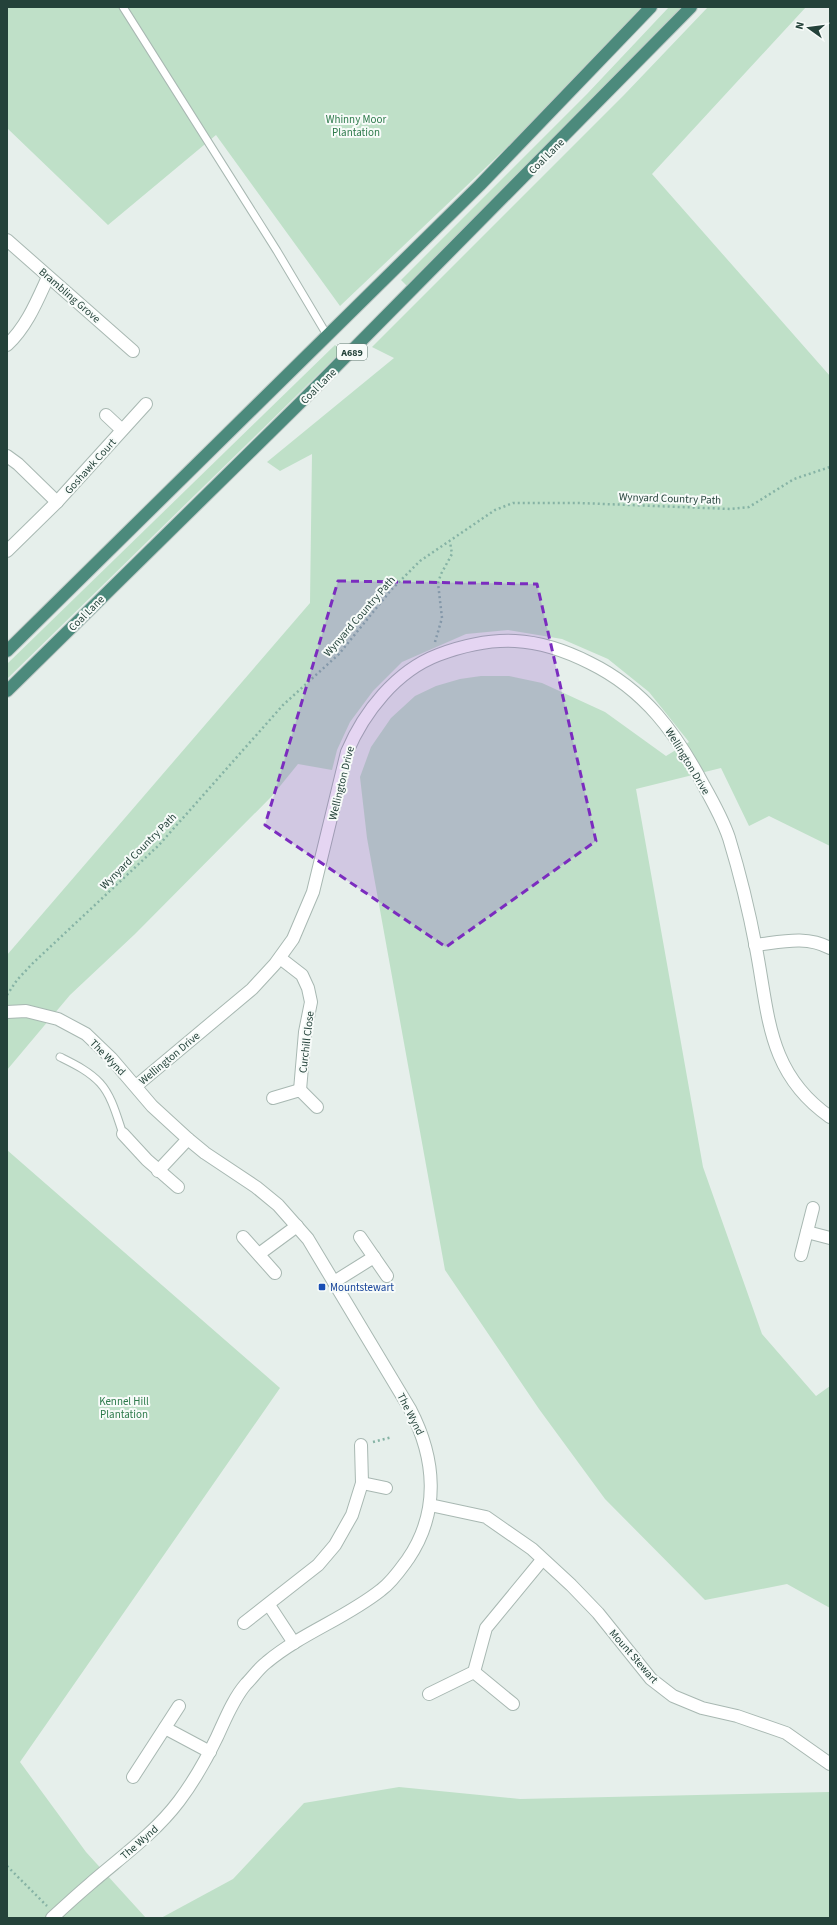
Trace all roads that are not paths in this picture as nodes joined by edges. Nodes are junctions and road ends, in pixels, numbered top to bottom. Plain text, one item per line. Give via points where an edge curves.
1 (123, 7) edge
2 (651, 7) edge
3 (691, 7) edge
4 (7, 240) edge
5 (48, 277) junction
6 (327, 335) junction
7 (7, 345) edge
8 (133, 350) dead end
9 (146, 404) dead end
10 (106, 415) dead end
11 (122, 430) junction
12 (7, 456) edge
13 (57, 502) junction
14 (7, 551) edge
15 (7, 652) edge
16 (7, 691) edge
17 (755, 945) junction
18 (830, 948) edge
19 (280, 958) junction
20 (7, 1012) edge
21 (60, 1057) dead end
22 (136, 1086) junction
23 (300, 1090) junction
24 (273, 1098) dead end
25 (317, 1107) dead end
26 (830, 1117) edge
27 (123, 1134) joint
28 (188, 1139) junction
29 (158, 1170) junction
30 (178, 1188) dead end
31 (813, 1208) dead end
32 (297, 1226) junction
33 (807, 1232) junction
34 (243, 1237) dead end
35 (360, 1237) dead end
36 (830, 1238) edge
37 (258, 1254) junction
38 (801, 1255) dead end
39 (374, 1257) junction
40 (275, 1273) dead end
41 (387, 1276) dead end
42 (334, 1282) junction
43 (361, 1445) road end
44 (362, 1483) junction
45 (386, 1488) dead end
46 (430, 1505) junction
47 (542, 1560) junction
48 (270, 1605) junction
49 (244, 1623) dead end
50 (294, 1643) junction
51 (474, 1672) junction
52 (429, 1694) dead end
53 (513, 1704) dead end
54 (179, 1706) dead end
55 (165, 1728) junction
56 (210, 1752) junction
57 (830, 1764) edge
58 (133, 1777) dead end
59 (54, 1916) edge

1 - 6 lane via 273,244
2 - 6 highway, A689 via 480,185
3 - 16 highway, Coal Lane / A689 via 300,404
4 - 5 street, Brambling Grove
5 - 7 street via 32,313
5 - 8 street, Brambling Grove
6 - 15 highway, A689
9 - 11 street, Goshawk Court
10 - 11 street, Goshawk Court
11 - 13 street, Goshawk Court
12 - 13 street, Goshawk Court
13 - 14 street, Goshawk Court
17 - 18 street via 800,940
17 - 19 street, Wellington Drive via 728,836 710,796 671,730 647,703 611,673 575,655 543,645 497,640 464,645 434,656 397,680 374,704 354,735 347,752 313,892 293,939
17 - 26 street, Wellington Drive via 770,1029 782,1063 807,1098
19 - 22 street, Wellington Drive via 252,989
19 - 23 street, Curchill Close via 302,975 311,1002 305,1032
20 - 22 street, The Wynd via 26,1011 58,1020 86,1034
21 - 27 lane via 100,1083 109,1097
22 - 28 street, The Wynd via 152,1106
23 - 24 street
23 - 25 street
27 - 29 street
28 - 29 street
28 - 32 street, The Wynd via 256,1187 278,1205
29 - 30 street
31 - 33 street
32 - 37 street
32 - 42 street, The Wynd via 308,1239
33 - 36 street
33 - 38 street
34 - 37 street
35 - 39 street
37 - 40 street
39 - 41 street
39 - 42 street
42 - 46 street, The Wynd via 420,1427 431,1475
43 - 44 street
44 - 45 street
44 - 48 street via 352,1515 335,1546 318,1565
46 - 47 street, Mount Stewart via 486,1517
46 - 50 street, The Wynd via 425,1526 416,1546 401,1570 383,1589
47 - 51 street via 486,1628
47 - 57 street, Mount Stewart via 598,1613 651,1679 673,1696 702,1708 737,1716 786,1733
48 - 49 street
48 - 50 street
50 - 56 street, The Wynd via 266,1662 244,1686
51 - 52 street
51 - 53 street
54 - 55 street
55 - 56 street
55 - 58 street
56 - 59 street, The Wynd via 194,1780 162,1822

